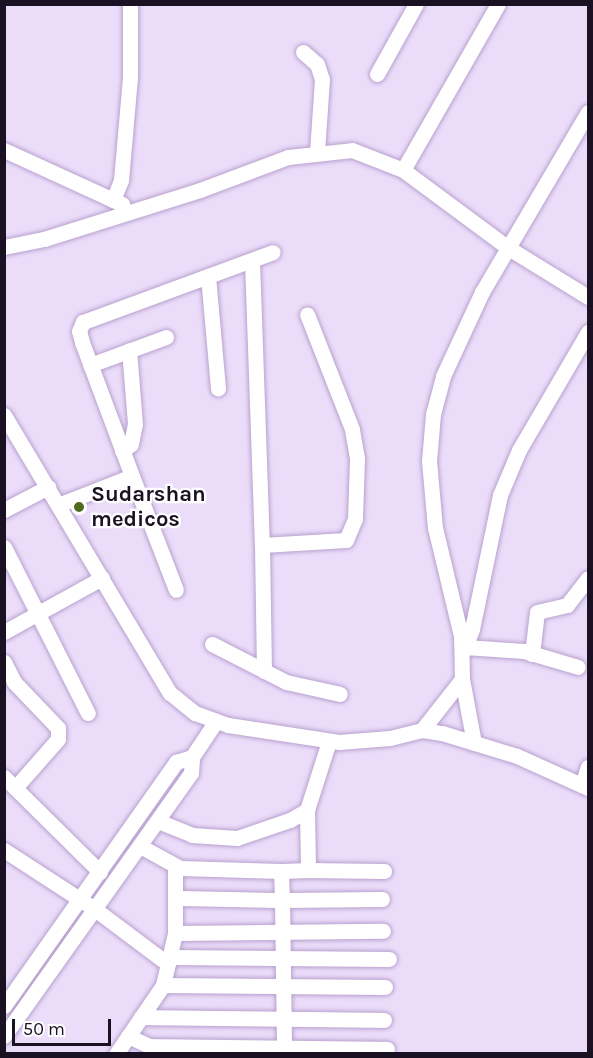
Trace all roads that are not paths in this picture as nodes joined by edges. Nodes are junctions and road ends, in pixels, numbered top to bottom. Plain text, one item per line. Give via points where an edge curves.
1 (130, 4) edge
2 (416, 4) edge
3 (498, 4) edge
4 (303, 52) dead end
5 (377, 74) dead end
6 (588, 112) edge
7 (4, 150) edge
8 (317, 152) junction
9 (403, 170) junction
10 (113, 200) junction
11 (136, 211) junction
12 (507, 247) junction
13 (4, 248) edge
14 (273, 252) dead end
15 (252, 261) junction
16 (208, 276) junction
17 (588, 297) edge
18 (307, 314) dead end
19 (588, 332) edge
20 (166, 337) dead end
21 (129, 350) junction
22 (90, 364) junction
23 (218, 389) dead end
24 (4, 415) edge
25 (122, 451) junction
26 (132, 476) junction
27 (48, 487) junction
28 (58, 505) junction
29 (4, 510) edge
30 (262, 545) junction
31 (4, 547) edge
32 (102, 578) junction
33 (588, 578) edge
34 (176, 590) dead end
35 (38, 614) junction
36 (4, 632) edge
37 (212, 644) dead end
38 (464, 651) junction
39 (532, 654) junction
40 (4, 662) edge
41 (578, 667) dead end
42 (264, 671) junction
43 (462, 679) junction
44 (9, 686) edge
45 (340, 694) dead end
46 (88, 713) dead end
47 (216, 721) junction
48 (423, 730) junction
49 (329, 741) junction
50 (474, 743) junction
51 (192, 757) junction
52 (588, 767) edge
53 (10, 782) edge
54 (585, 787) edge
55 (307, 810) junction
56 (158, 821) junction
57 (140, 846) junction
58 (4, 850) edge
59 (175, 866) junction
60 (308, 870) junction
61 (281, 871) junction
62 (384, 871) dead end
63 (100, 872) junction
64 (175, 898) junction
65 (80, 899) junction
66 (382, 899) dead end
67 (282, 900) junction
68 (96, 910) junction
69 (383, 931) dead end
70 (282, 932) junction
71 (175, 933) junction
72 (282, 959) junction
73 (389, 959) dead end
74 (169, 961) junction
75 (163, 985) junction
76 (281, 985) junction
77 (385, 987) dead end
78 (4, 1006) edge
79 (141, 1017) junction
80 (283, 1018) junction
81 (384, 1020) dead end
82 (4, 1036) edge
83 (128, 1036) junction
84 (284, 1049) junction
85 (387, 1049) dead end
86 (116, 1053) edge

1 - 10 street via 121,180
2 - 5 street
3 - 9 street
4 - 8 street via 317,64 322,79
6 - 12 street
7 - 10 street
8 - 9 street via 352,150
8 - 11 street via 288,157
9 - 12 street
10 - 11 street
11 - 13 street
12 - 17 street
12 - 38 street via 448,366 434,414 429,461 435,528
14 - 15 street
15 - 16 street
15 - 30 street
16 - 22 street via 83,322 79,332
16 - 23 street
18 - 30 street via 351,429 357,458 354,519 346,540
19 - 38 street via 519,450 500,495
20 - 21 street
21 - 22 street
21 - 25 street via 135,424 131,444
22 - 25 street
24 - 27 street
25 - 26 street
26 - 28 street
26 - 34 street
27 - 28 street
27 - 29 street
28 - 32 street
30 - 42 street
31 - 35 street
32 - 35 street
32 - 47 street via 170,693 195,712
33 - 39 street via 567,604 537,612
35 - 36 street
35 - 46 street
37 - 42 street
38 - 39 street
38 - 43 street
39 - 41 street
40 - 44 street
42 - 45 street via 286,682
43 - 48 street
43 - 50 street
44 - 53 street via 58,728 58,739
47 - 49 street
47 - 51 street
48 - 49 street via 390,738
48 - 50 street
49 - 55 street
50 - 54 street via 517,756
51 - 56 street via 191,773
51 - 63 street via 176,762
52 - 54 street
53 - 63 street
55 - 56 street via 237,838 192,834
55 - 60 street
56 - 57 street
57 - 59 street
57 - 68 street
58 - 65 street
59 - 61 street
59 - 64 street
60 - 61 street
60 - 62 street
61 - 67 street
63 - 65 street
64 - 67 street
64 - 71 street
65 - 68 street
65 - 78 street
66 - 67 street
67 - 70 street
68 - 74 street
68 - 82 street
69 - 70 street
70 - 71 street
70 - 72 street
71 - 74 street
72 - 73 street
72 - 74 street
72 - 76 street
74 - 75 street
75 - 76 street
75 - 79 street
76 - 77 street
76 - 80 street
79 - 80 street
79 - 83 street
80 - 81 street
80 - 84 street
83 - 84 street via 149,1046
83 - 86 street
84 - 85 street

